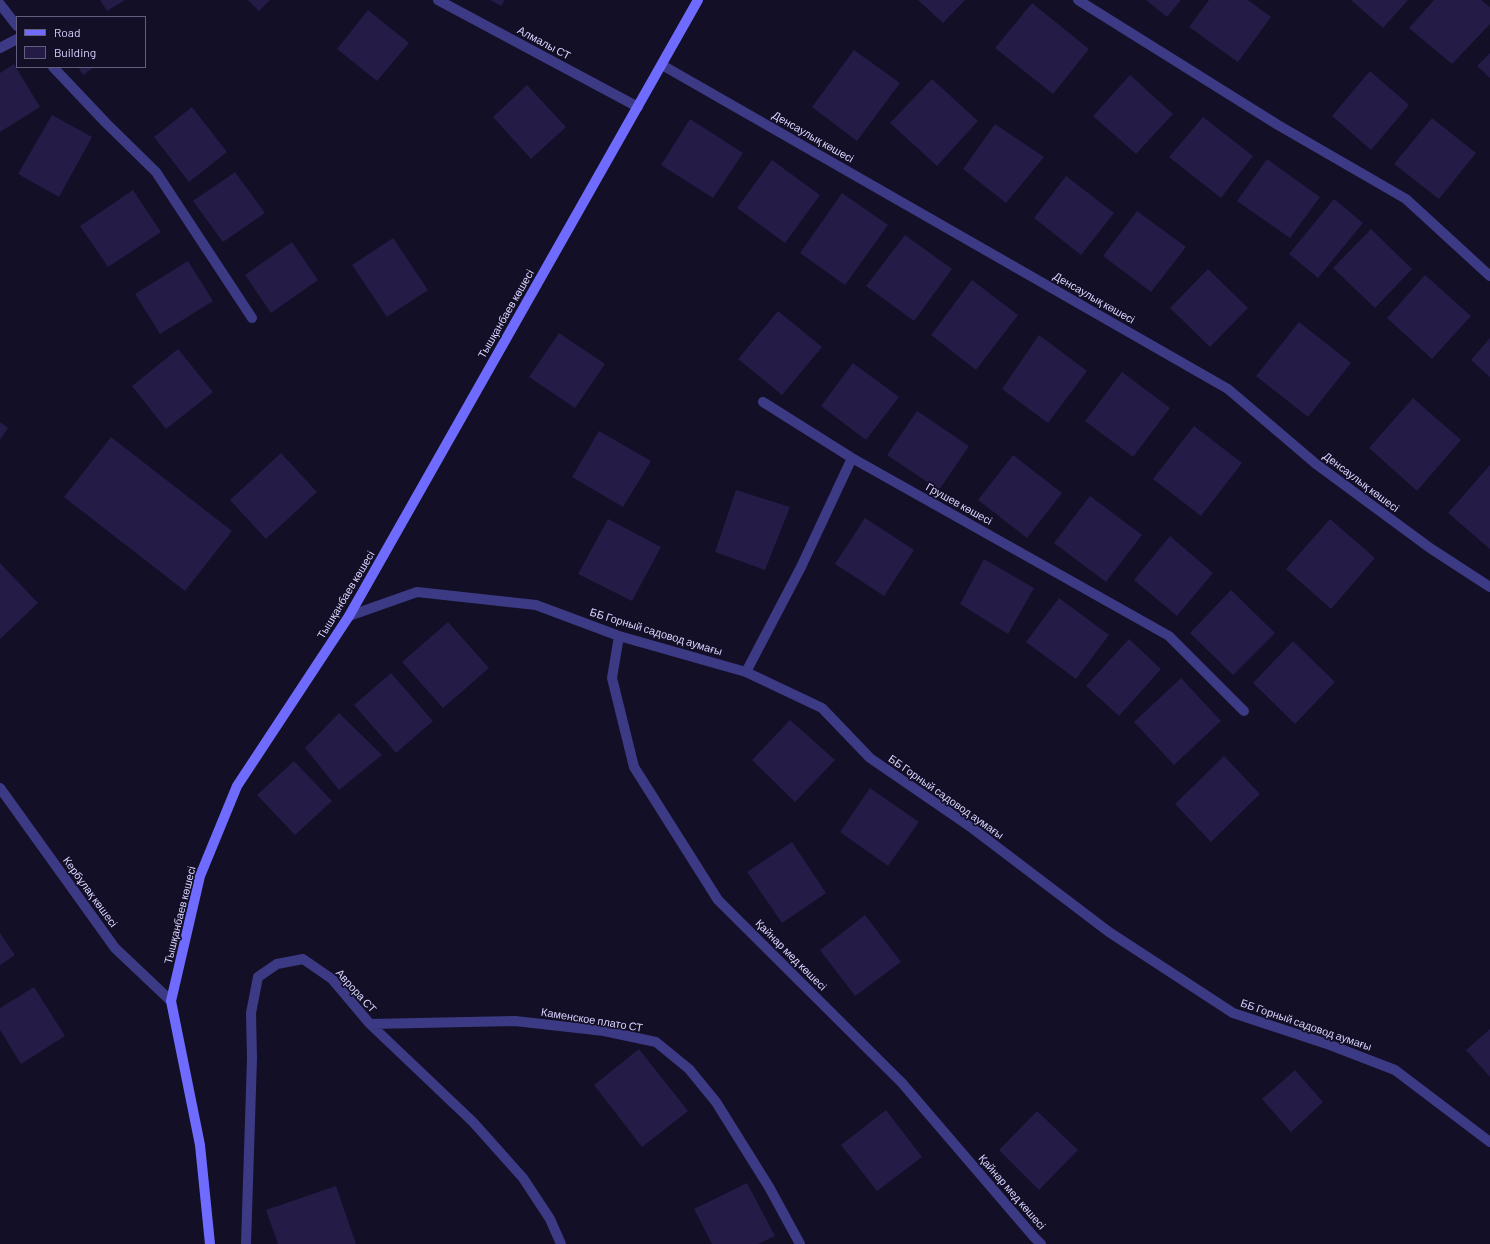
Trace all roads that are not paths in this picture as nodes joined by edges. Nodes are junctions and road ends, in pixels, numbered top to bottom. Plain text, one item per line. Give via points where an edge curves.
1 (438, 0) edge
2 (698, 0) edge
3 (1078, 0) edge
4 (0, 4) edge
5 (16, 25) edge
6 (16, 40) edge
7 (0, 48) edge
8 (662, 65) junction
9 (55, 68) edge
10 (638, 107) junction
11 (1490, 276) edge
12 (252, 318) dead end
13 (763, 402) dead end
14 (852, 458) junction
15 (1490, 586) edge
16 (349, 616) junction
17 (619, 636) junction
18 (746, 672) junction
19 (1244, 711) dead end
20 (0, 788) edge
21 (171, 1001) junction
22 (370, 1024) junction
23 (1490, 1142) edge
24 (210, 1244) edge
25 (246, 1244) edge
26 (561, 1244) edge
27 (800, 1244) edge
28 (1041, 1244) edge

1 - 10 street, Алмалы СТ
2 - 8 street, Тышқанбаев көшесі
3 - 11 street via 1278,125 1406,199
4 - 5 street
6 - 7 street
8 - 10 street, Тышқанбаев көшесі
8 - 15 street, Денсаулық көшесі via 1228,388 1316,464 1430,548
9 - 12 street via 156,172
10 - 16 street, Тышқанбаев көшесі
13 - 14 street, Грушев көшесі
14 - 18 street via 801,567
14 - 19 street, Грушев көшесі via 1169,636
16 - 17 street, ББ Горный садовод аумағы via 417,592 536,605
16 - 21 street, Тышқанбаев көшесі via 237,786 200,876
17 - 18 street, ББ Горный садовод аумағы
17 - 28 street, Қайнар мед көшесі via 612,678 634,767 718,900 902,1083
18 - 23 street, ББ Горный садовод аумағы via 822,708 870,758 972,828 1109,932 1233,1013 1330,1045 1395,1070
20 - 21 street, Кербұлақ көшесі via 115,948
21 - 24 street, Тышқанбаев көшесі via 200,1145
22 - 25 street, Аврора СТ via 332,979 303,960 277,964 258,977 251,1013
22 - 26 street, Аврора СТ via 473,1122 523,1178 550,1218
22 - 27 street, Каменское плато СТ via 515,1021 604,1031 656,1042 689,1070 716,1102 769,1187

